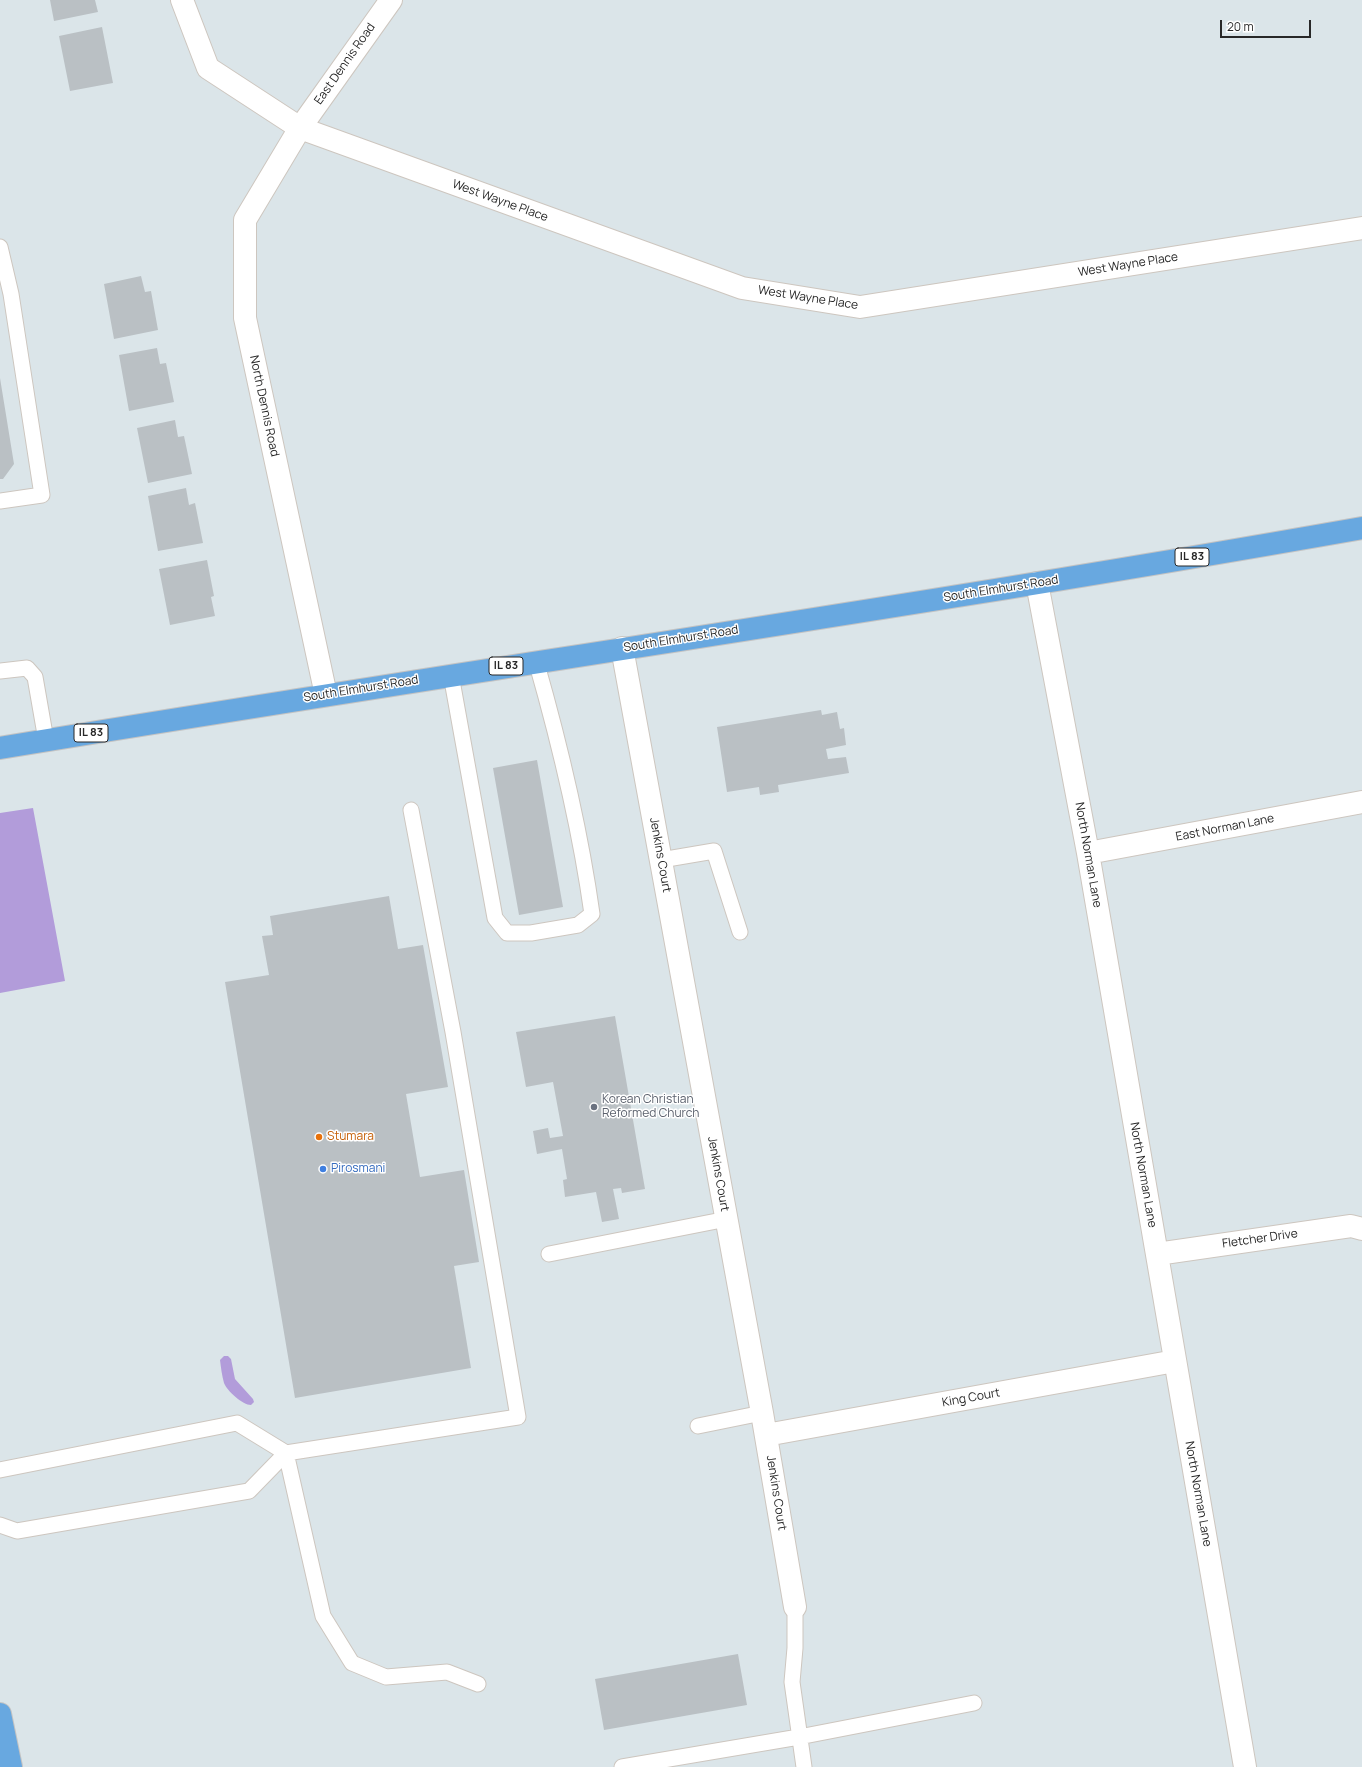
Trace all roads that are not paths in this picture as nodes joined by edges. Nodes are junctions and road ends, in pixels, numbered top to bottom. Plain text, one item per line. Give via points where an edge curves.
1 (182, 0) edge
2 (390, 0) edge
3 (300, 128) junction
4 (1362, 228) edge
5 (0, 247) edge
6 (0, 501) edge
7 (1362, 528) edge
8 (1037, 583) junction
9 (622, 648) junction
10 (536, 661) junction
11 (0, 672) edge
12 (451, 675) junction
13 (326, 695) junction
14 (46, 740) junction
15 (0, 748) edge
16 (1362, 802) edge
17 (411, 810) dead end
18 (1088, 854) junction
19 (661, 860) junction
20 (740, 932) dead end
21 (726, 1219) junction
22 (1362, 1229) edge
23 (549, 1254) dead end
24 (1157, 1254) junction
25 (1175, 1361) junction
26 (762, 1413) junction
27 (698, 1426) dead end
28 (766, 1435) junction
29 (286, 1453) junction
30 (0, 1470) edge
31 (0, 1525) edge
32 (795, 1606) joint
33 (478, 1684) dead end
34 (974, 1703) dead end
35 (0, 1714) edge
36 (799, 1736) junction
37 (11, 1767) edge
38 (622, 1767) edge
39 (804, 1767) edge
40 (1245, 1767) edge

1 - 3 street, West Wayne Place via 208,68
2 - 3 street, East Dennis Road
3 - 4 street, West Wayne Place via 742,288 860,307
3 - 13 street, North Dennis Road via 245,220 245,318
5 - 6 lane via 11,294 42,495
7 - 8 main road, South Elmhurst Road / IL 83
8 - 9 main road, South Elmhurst Road / IL 83
8 - 18 street, North Norman Lane
9 - 10 main road, South Elmhurst Road / IL 83
9 - 19 street, Jenkins Court
10 - 12 main road, South Elmhurst Road / IL 83
10 - 12 lane via 558,740 585,865 592,914 578,925 531,933 507,933 495,918
11 - 14 lane via 27,668 35,678
12 - 13 main road, South Elmhurst Road / IL 83
13 - 14 main road, South Elmhurst Road / IL 83
14 - 15 main road, South Elmhurst Road / IL 83
16 - 18 street, East Norman Lane
17 - 29 lane via 453,1032 518,1417
18 - 24 street, North Norman Lane
19 - 20 lane via 714,850
19 - 21 street, Jenkins Court
21 - 23 lane
21 - 26 street, Jenkins Court
22 - 24 street, Fletcher Drive via 1351,1226
24 - 25 street, North Norman Lane
25 - 28 street, King Court
25 - 40 street, North Norman Lane
26 - 27 lane
26 - 28 street, Jenkins Court
28 - 32 street, Jenkins Court
29 - 30 lane via 237,1423
29 - 31 lane via 249,1491 17,1531
29 - 33 lane via 322,1616 352,1663 386,1677 448,1672
32 - 36 lane via 792,1682
34 - 36 lane
35 - 37 main road
36 - 38 lane
36 - 39 lane

